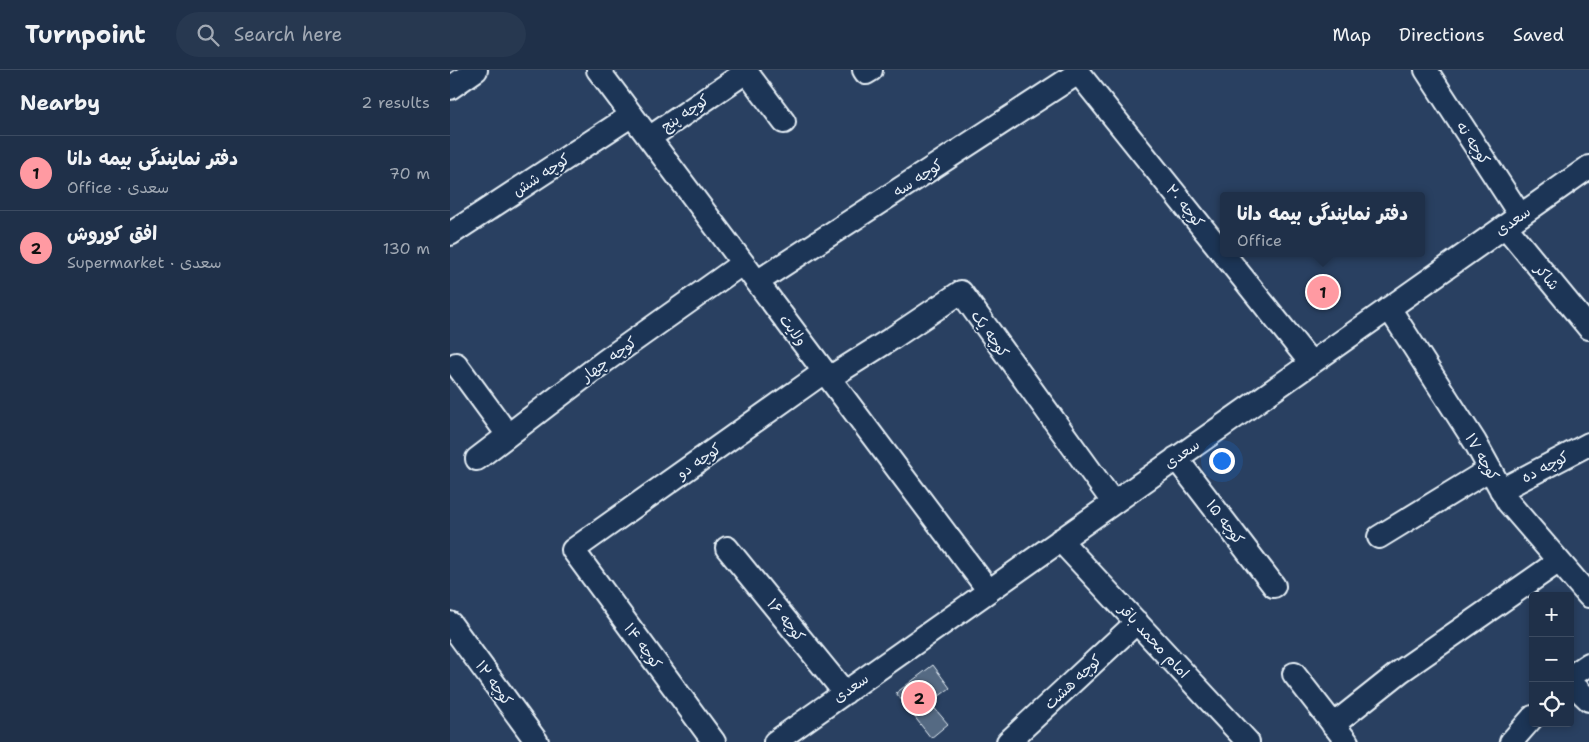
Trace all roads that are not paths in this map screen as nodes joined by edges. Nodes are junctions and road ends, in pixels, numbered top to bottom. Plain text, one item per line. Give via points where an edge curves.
1 (476, 70) edge
2 (598, 70) edge
3 (864, 70) edge
4 (871, 70) edge
5 (1426, 70) edge
6 (745, 71) edge
7 (1077, 72) edge
8 (450, 88) edge
9 (632, 115) junction
10 (784, 122) dead end
11 (649, 138) junction
12 (1589, 167) edge
13 (1512, 221) junction
14 (450, 234) edge
15 (1220, 250) edge
16 (1226, 257) edge
17 (743, 263) junction
18 (757, 282) junction
19 (1389, 308) junction
20 (1589, 328) edge
21 (1311, 363) junction
22 (456, 364) dead end
23 (827, 375) junction
24 (508, 435) junction
25 (1589, 444) edge
26 (1176, 458) junction
27 (477, 459) dead end
28 (1490, 470) junction
29 (1501, 490) junction
30 (1113, 502) junction
31 (1380, 537) dead end
32 (1060, 540) junction
33 (728, 548) dead end
34 (573, 550) joint
35 (1559, 561) junction
36 (1274, 586) dead end
37 (1587, 590) edge
38 (988, 591) junction
39 (1137, 622) junction
40 (450, 623) edge
41 (1589, 664) edge
42 (1294, 674) dead end
43 (1574, 674) edge
44 (1574, 686) edge
45 (845, 693) junction
46 (1589, 700) edge
47 (1529, 722) edge
48 (1340, 733) edge
49 (537, 742) edge
50 (714, 742) edge
51 (775, 742) edge
52 (1008, 742) edge
53 (1248, 742) edge
54 (1511, 742) edge

1 - 8 street
2 - 9 street, ولایت
3 - 4 street via 866,73
5 - 13 street, کوچه نه
6 - 10 street
6 - 11 street, کوچه پنج
7 - 15 street, کوچه ۲۰
7 - 18 street, کوچه سه
9 - 11 street, ولایت
9 - 14 street, کوچه شش
11 - 17 street, ولایت
12 - 13 street, سعدی
13 - 19 street, سعدی
13 - 20 street, شاکر
16 - 21 street, کوچه ۲۰
17 - 18 street, ولایت
17 - 24 street, کوچه چهار via 604,361
18 - 23 street, ولایت
19 - 21 street, سعدی
19 - 28 street, کوچه ۱۷
21 - 26 street, سعدی
22 - 24 street
23 - 30 street, کوچه یک via 891,339 960,292
23 - 34 street, کوچه دو
23 - 38 street, ولایت
24 - 27 street, کوچه چهار
25 - 29 street, کوچه ده
26 - 30 street, سعدی
26 - 36 street, کوچه ۱۵
28 - 29 street, کوچه ۱۷
28 - 31 street
29 - 35 street, کوچه ۱۷
30 - 32 street, سعدی
32 - 38 street, سعدی
32 - 39 street, امام محمد باقر
33 - 45 street, کوچه ۱۶
34 - 50 street, کوچه ۱۴
35 - 37 street, کوچه ۱۷
35 - 48 street via 1401,671
38 - 45 street, سعدی
39 - 52 street, کوچه هشت
39 - 53 street, امام محمد باقر
40 - 49 street, کوچه ۱۲
41 - 43 street
42 - 48 street
44 - 46 street
45 - 51 street, سعدی
47 - 54 street

